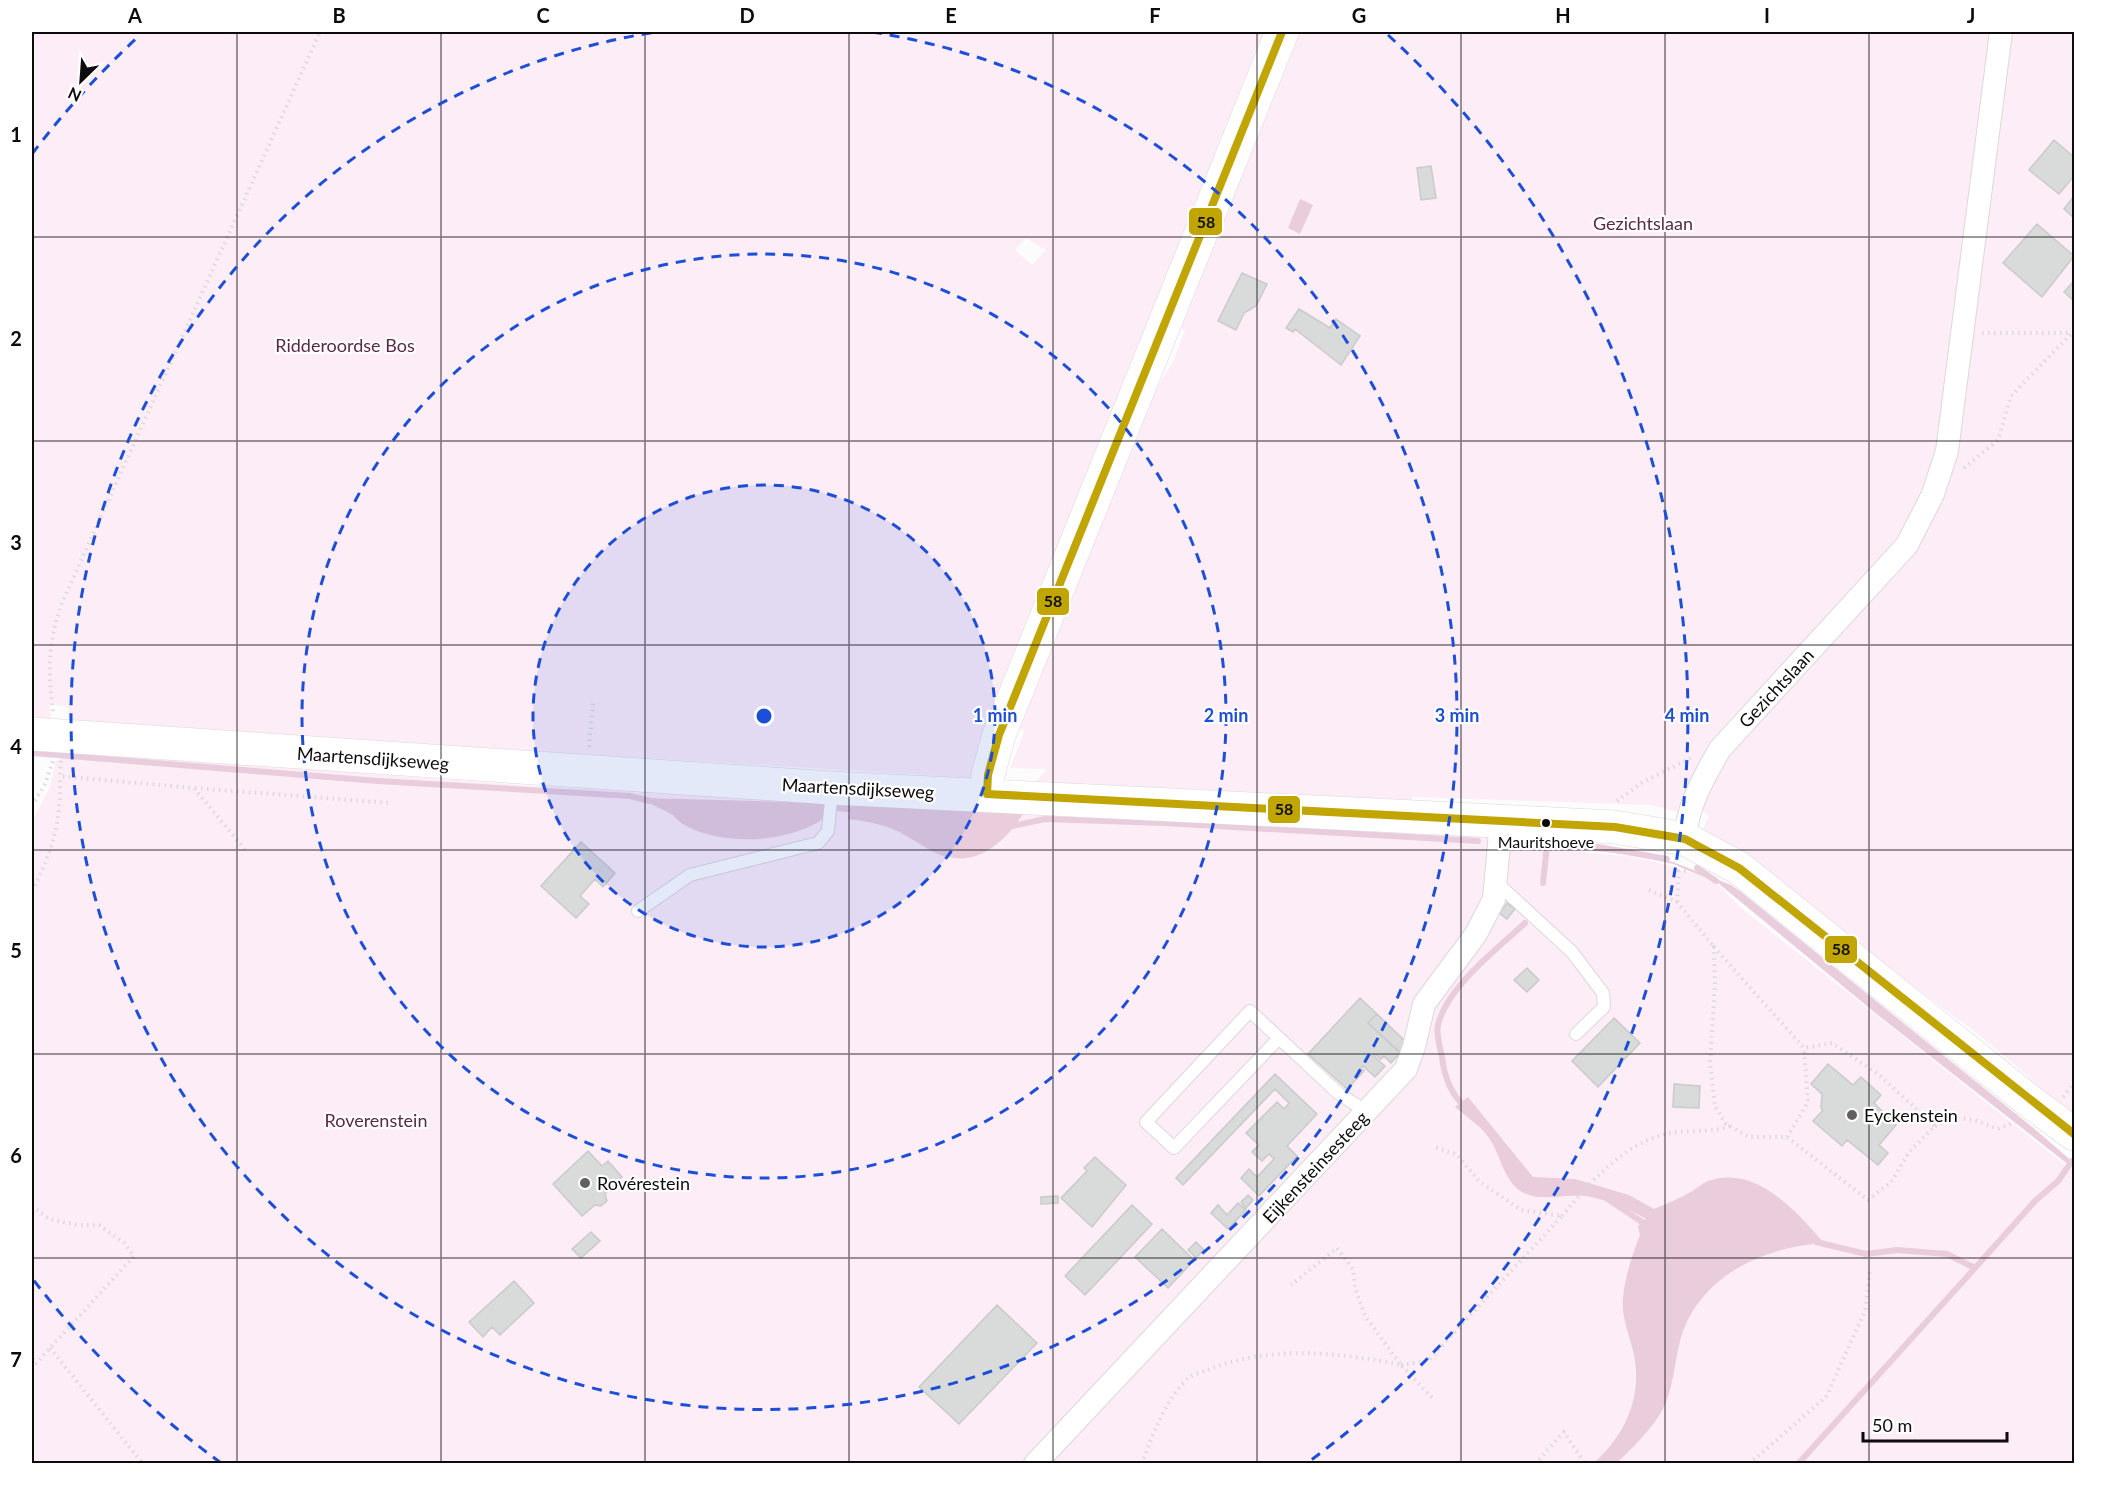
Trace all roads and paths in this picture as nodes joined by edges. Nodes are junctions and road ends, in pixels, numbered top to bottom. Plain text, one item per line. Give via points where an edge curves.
1 (320, 32) edge
2 (1282, 32) edge
3 (2001, 32) edge
4 (1960, 333) junction
5 (2073, 333) edge
6 (1933, 494) junction
7 (593, 703) dead end
8 (50, 737) edge
9 (1720, 749) junction
10 (590, 754) dead end
11 (60, 776) junction
12 (194, 788) junction
13 (832, 788) junction
14 (987, 794) junction
15 (389, 803) dead end
16 (1611, 805) dead end
17 (32, 806) edge
18 (1501, 821) junction
19 (1685, 839) junction
20 (246, 851) dead end
21 (1497, 883) junction
22 (1649, 890) dead end
23 (32, 891) edge
24 (638, 911) dead end
25 (1714, 947) junction
26 (1576, 1034) dead end
27 (1279, 1038) junction
28 (1804, 1048) junction
29 (1367, 1112) junction
30 (2015, 1123) dead end
31 (1730, 1126) junction
32 (1935, 1126) junction
33 (2074, 1134) edge
34 (1787, 1137) junction
35 (1434, 1147) dead end
36 (32, 1206) edge
37 (1563, 1216) junction
38 (1870, 1269) dead end
39 (1291, 1285) dead end
40 (50, 1348) junction
41 (1401, 1365) junction
42 (32, 1368) edge
43 (1434, 1400) dead end
44 (143, 1464) edge
45 (1035, 1464) edge
46 (1142, 1464) edge
47 (1535, 1464) edge
48 (1585, 1464) edge
49 (1749, 1464) edge

1 - 8 path via 61,605 49,654
2 - 14 street via 999,735
3 - 4 street, Gezichtslaan
4 - 5 path
4 - 6 street, Gezichtslaan via 1947,451
5 - 6 path via 2011,396 1998,440
6 - 9 street, Gezichtslaan via 1907,545
7 - 10 path
8 - 11 path
8 - 13 street, Maartensdijkseweg
8 - 17 path via 54,760
9 - 16 path via 1704,751 1643,782
9 - 19 street, Gezichtslaan via 1699,787
11 - 12 path
11 - 23 path via 61,809 53,846
12 - 15 path
12 - 20 path
13 - 14 street, Maartensdijkseweg
13 - 24 lane via 828,831 818,843 690,875
14 - 18 street, Maartensdijkseweg
18 - 19 street, Maartensdijkseweg via 1615,827
18 - 21 street, Eijkensteinsesteeg
19 - 33 street via 1756,880
21 - 26 lane via 1572,952 1603,993 1604,1006
21 - 29 street, Eijkensteinsesteeg via 1494,899 1476,934 1424,1004 1406,1069
22 - 25 path via 1677,902
25 - 28 path
25 - 31 path via 1710,1064 1715,1107
27 - 27 lane via 1250,1011 1146,1122 1174,1148
27 - 29 lane via 1338,1094
28 - 32 path via 1832,1043 1878,1074
28 - 34 path via 1808,1102
29 - 45 street, Eijkensteinsesteeg
30 - 32 path via 1997,1129 1968,1116
31 - 34 path via 1749,1137
31 - 37 path via 1651,1137 1621,1156 1592,1182
32 - 34 path via 1910,1151 1891,1182 1868,1200
35 - 37 path via 1456,1154 1480,1182 1521,1210
36 - 40 path via 49,1219 99,1226 134,1256
37 - 41 path via 1428,1361
38 - 49 path via 1865,1311 1826,1397
39 - 41 path via 1338,1248 1353,1269 1365,1316
40 - 42 path
40 - 44 path
41 - 43 path
41 - 46 path via 1312,1353 1232,1359 1188,1378 1161,1417
47 - 48 path via 1564,1432

